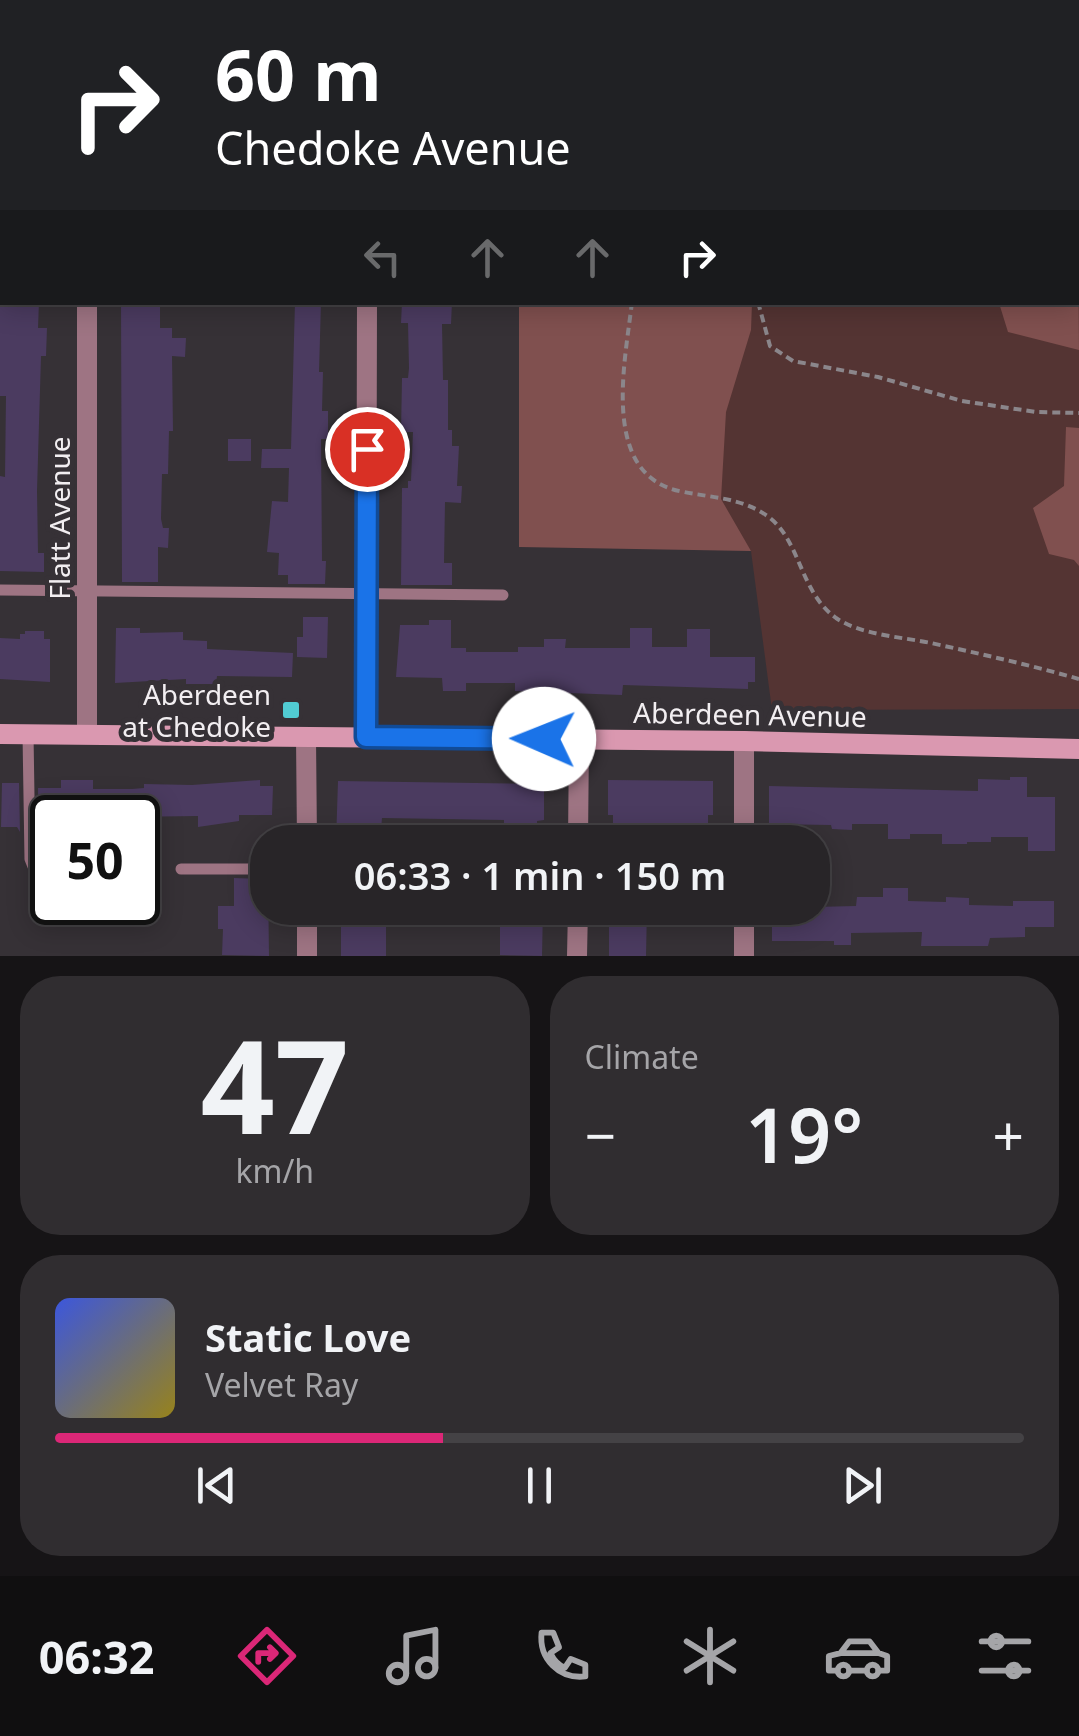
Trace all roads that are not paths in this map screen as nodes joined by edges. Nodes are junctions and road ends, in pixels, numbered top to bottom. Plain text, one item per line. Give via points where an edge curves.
1 (87, 305) edge
2 (367, 305) edge
3 (0, 590) edge
4 (87, 592) junction
5 (366, 595) junction
6 (503, 595) dead end
7 (0, 734) edge
8 (28, 734) junction
9 (87, 734) junction
10 (306, 737) junction
11 (366, 737) junction
12 (579, 739) junction
13 (744, 741) junction
14 (1079, 750) edge
15 (307, 825) edge
16 (578, 825) edge
17 (744, 825) edge
18 (30, 859) edge
19 (250, 869) edge
20 (180, 870) dead end
21 (307, 925) edge
22 (578, 925) edge
23 (744, 925) edge
24 (307, 956) edge
25 (578, 956) edge
26 (744, 956) edge

1 - 4 street, Flatt Avenue
2 - 5 street
3 - 4 lane
4 - 5 lane
4 - 9 street, Flatt Avenue
5 - 6 lane
5 - 11 street
7 - 8 main road, Aberdeen Avenue
8 - 9 main road, Aberdeen Avenue
8 - 18 lane
9 - 10 main road, Aberdeen Avenue
10 - 11 main road, Aberdeen Avenue
10 - 15 street
11 - 12 main road, Aberdeen Avenue
12 - 13 main road, Aberdeen Avenue
12 - 16 street
13 - 14 main road, Aberdeen Avenue
13 - 17 street
19 - 20 lane
21 - 24 street
22 - 25 street
23 - 26 street

